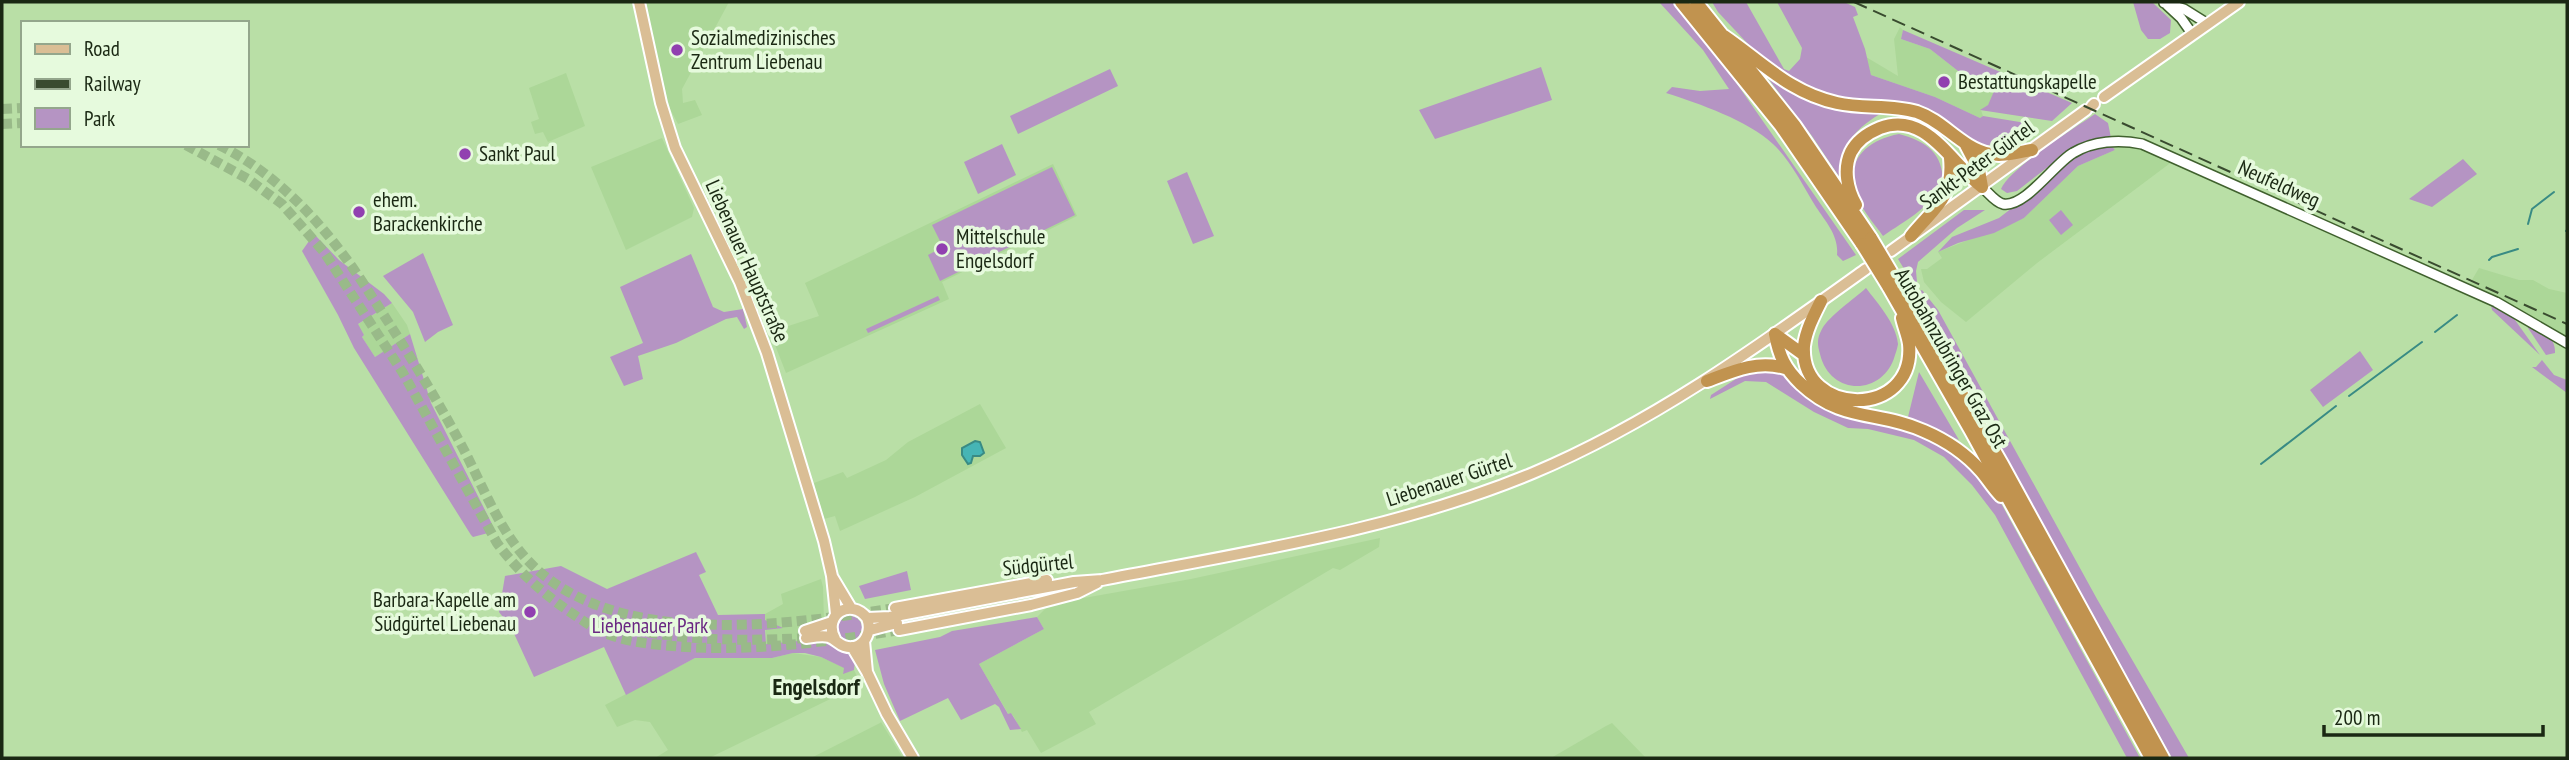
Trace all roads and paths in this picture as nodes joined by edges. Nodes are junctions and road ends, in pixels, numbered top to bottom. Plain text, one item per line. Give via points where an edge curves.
1 (639, 2) edge
2 (1681, 2) edge
3 (1696, 2) edge
4 (2163, 2) edge
5 (2239, 2) edge
6 (2208, 24) junction
7 (2193, 35) junction
8 (1724, 36) junction
9 (1964, 144) junction
10 (2032, 150) junction
11 (1950, 158) junction
12 (1982, 187) junction
13 (1862, 225) junction
14 (1911, 236) junction
15 (1866, 241) junction
16 (1891, 251) dead end
17 (1866, 269) dead end
18 (1892, 283) junction
19 (1821, 301) junction
20 (1897, 301) junction
21 (1775, 334) junction
22 (2567, 343) edge
23 (1804, 355) junction
24 (1785, 368) junction
25 (1707, 380) junction
26 (2014, 508) junction
27 (832, 576) junction
28 (1102, 580) junction
29 (851, 608) junction
30 (895, 608) tunnel mouth
31 (834, 618) junction
32 (867, 618) junction
33 (899, 629) tunnel mouth
34 (867, 636) junction
35 (835, 639) junction
36 (852, 647) junction
37 (867, 672) junction
38 (914, 758) edge
39 (2151, 758) edge
40 (2163, 758) edge

1 - 27 main road, Liebenauer Hauptstraße via 670,135 753,314
2 - 15 highway, Autobahnzubringer Graz Ost
3 - 8 highway, Autobahnzubringer Graz Ost
4 - 6 street
4 - 7 street
5 - 6 main road, Sankt-Peter-Gürtel
6 - 7 main road, Sankt-Peter-Gürtel
7 - 10 main road, Sankt-Peter-Gürtel
8 - 9 highway via 1800,91 1839,104 1915,111
8 - 13 highway, Autobahnzubringer Graz Ost via 1795,126
9 - 10 highway via 1998,155
9 - 12 highway via 1979,170
10 - 12 main road, Sankt-Peter-Gürtel
11 - 12 highway
11 - 13 highway via 1928,133 1907,126 1886,126 1865,136 1856,144 1847,166 1848,186
11 - 14 highway via 1951,179 1945,197
12 - 14 main road, Sankt-Peter-Gürtel
12 - 22 street, Neufeldweg via 1997,201 2009,203 2027,195 2075,151 2099,143 2142,144 2496,302
13 - 15 highway, Autobahnzubringer Graz Ost
14 - 16 main road, Sankt-Peter-Gürtel
15 - 18 highway, Autobahnzubringer Graz Ost, bridge
17 - 19 main road
18 - 20 highway, Autobahnzubringer Graz Ost
18 - 40 highway, Autobahnzubringer Graz Ost via 2002,464
19 - 21 main road
19 - 23 highway
20 - 23 highway via 1909,358 1896,385 1884,394 1870,400 1844,400 1821,388
20 - 26 highway, Autobahnzubringer Graz Ost
21 - 23 highway
21 - 24 highway
21 - 25 main road, Liebenauer Gürtel
24 - 25 highway via 1761,364
24 - 26 highway via 1819,401 1847,412 1904,422 1945,442 1981,470
25 - 28 main road, Liebenauer Gürtel via 1603,440 1473,496 1281,546
26 - 39 highway, Autobahnzubringer Graz Ost
27 - 29 main road, Liebenauer Hauptstraße
27 - 31 main road, Liebenauer Hauptstraße
28 - 30 main road, Südgürtel via 1024,583
28 - 32 main road
28 - 33 main road, Südgürtel via 1077,593 1031,605
28 - 34 main road via 1076,589 883,625
29 - 31 main road
29 - 32 main road
31 - 35 main road
31 - 35 main road via 805,634
32 - 34 main road
34 - 36 main road
34 - 37 main road
35 - 36 main road
36 - 37 main road
37 - 38 main road

